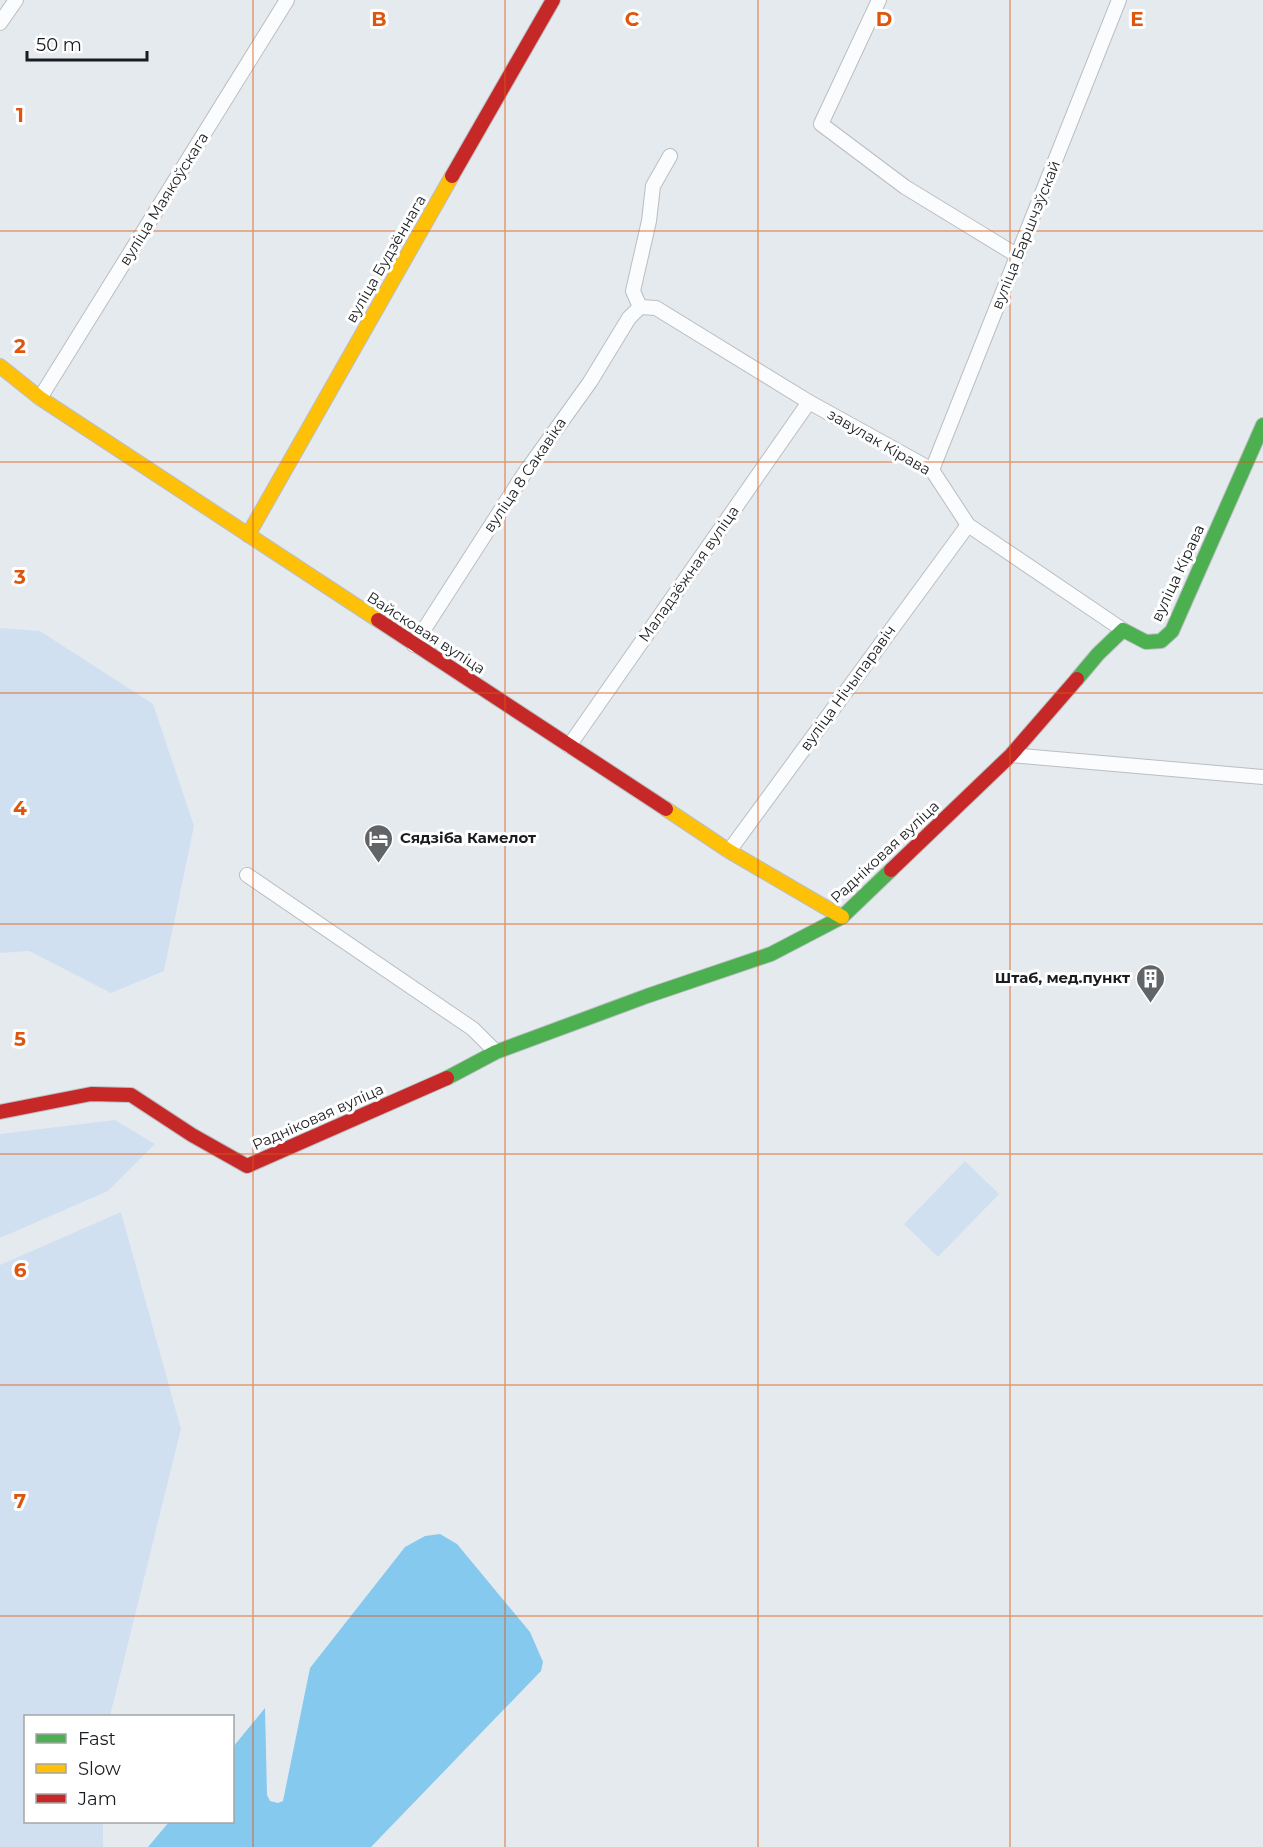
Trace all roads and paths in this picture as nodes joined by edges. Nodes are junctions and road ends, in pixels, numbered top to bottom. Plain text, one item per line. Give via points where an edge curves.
1 (16, 0) edge
2 (287, 0) edge
3 (553, 0) edge
4 (879, 0) edge
5 (1119, 0) edge
6 (0, 23) edge
7 (670, 156) dead end
8 (1018, 256) junction
9 (640, 307) junction
10 (0, 366) edge
11 (40, 398) junction
12 (809, 402) junction
13 (1263, 425) edge
14 (932, 470) junction
15 (968, 525) junction
16 (248, 535) junction
17 (1123, 630) junction
18 (414, 645) junction
19 (569, 746) junction
20 (1011, 755) junction
21 (1263, 777) edge
22 (729, 851) junction
23 (247, 875) dead end
24 (842, 917) junction
25 (496, 1052) junction
26 (0, 1112) edge

1 - 6 street
2 - 11 street, вуліца Маякоўскага
3 - 16 street, вуліца Будзённага
4 - 8 street via 821,124 905,187
5 - 8 street, вуліца Баршчэўскай
7 - 9 street via 653,186 633,291
8 - 14 street, вуліца Баршчэўскай
9 - 12 street, завулак Кірава via 656,308
9 - 18 street, вуліца 8 Сакавіка via 524,474
10 - 11 street, Вайсковая вуліца
11 - 16 street, Вайсковая вуліца
12 - 14 street, завулак Кірава
12 - 19 street, Маладзёжная вуліца
13 - 17 street, вуліца Кірава via 1172,631 1161,641 1146,642
14 - 15 street, завулак Кірава
15 - 17 street, завулак Кірава
15 - 22 street, вуліца Нічыпаравіч
16 - 18 street, Вайсковая вуліца
17 - 20 street
18 - 19 street, Вайсковая вуліца
19 - 22 street, Вайсковая вуліца
20 - 21 street
20 - 24 street, Радніковая вуліца
22 - 24 street, Вайсковая вуліца
23 - 25 street via 473,1029
24 - 25 street, Радніковая вуліца via 771,954
25 - 26 street, Радніковая вуліца via 247,1166 131,1095 91,1094

